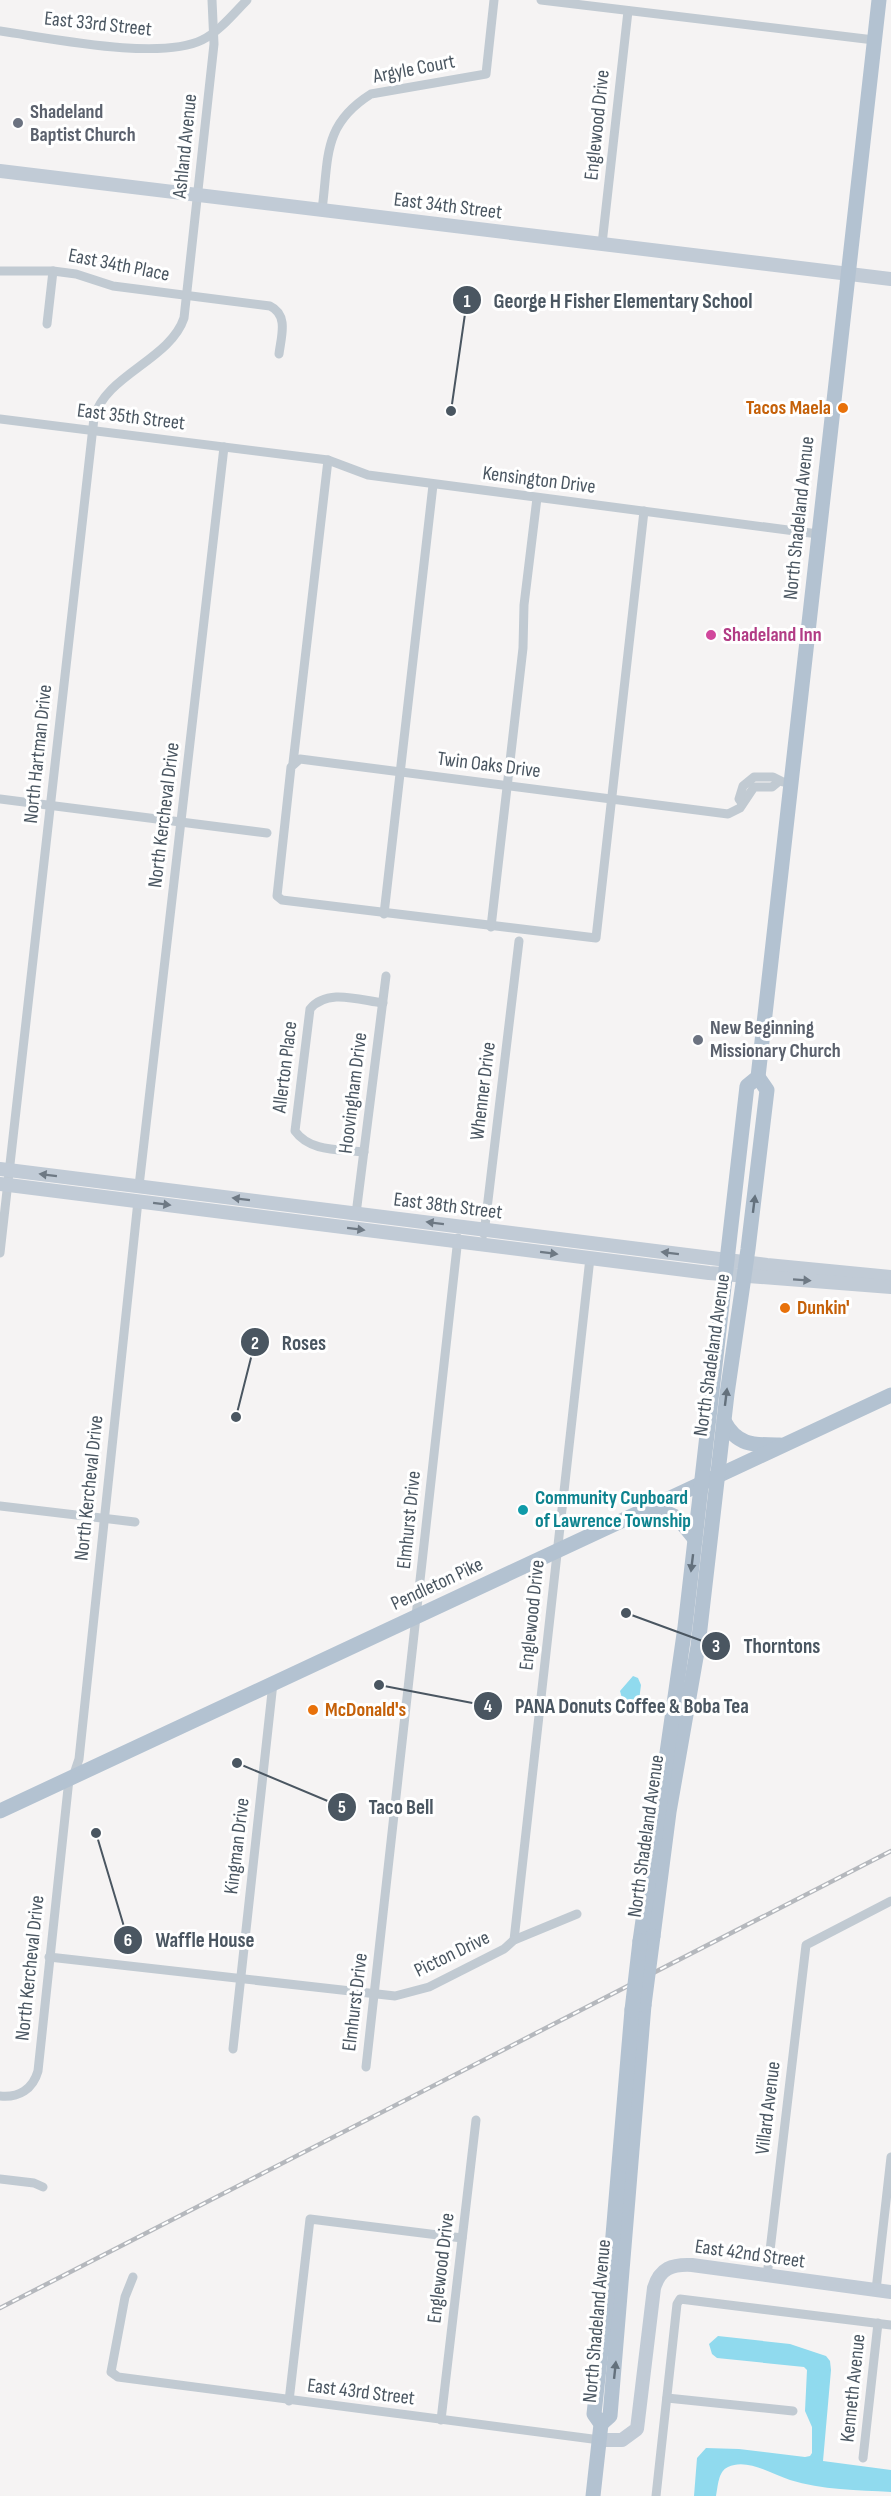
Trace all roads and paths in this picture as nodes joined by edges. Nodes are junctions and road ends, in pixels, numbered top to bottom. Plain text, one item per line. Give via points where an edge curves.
1 (212, 0) edge
2 (247, 0) edge
3 (494, 0) edge
4 (541, 0) edge
5 (879, 0) edge
6 (628, 11) junction
7 (0, 32) edge
8 (214, 32) junction
9 (874, 40) junction
10 (0, 171) edge
11 (198, 195) junction
12 (322, 210) junction
13 (602, 244) junction
14 (0, 271) edge
15 (53, 271) junction
16 (848, 274) junction
17 (891, 279) edge
18 (187, 295) junction
19 (47, 324) dead end
20 (279, 354) dead end
21 (0, 419) edge
22 (93, 430) junction
23 (224, 447) junction
24 (257, 451) joint
25 (328, 460) junction
26 (433, 485) junction
27 (537, 498) junction
28 (644, 511) junction
29 (818, 534) junction
30 (293, 763) junction
31 (399, 772) junction
32 (785, 783) junction
33 (508, 785) junction
34 (611, 798) junction
35 (0, 799) edge
36 (50, 805) junction
37 (181, 822) junction
38 (267, 833) dead end
39 (384, 914) junction
40 (491, 927) junction
41 (519, 941) dead end
42 (386, 976) dead end
43 (383, 1003) junction
44 (758, 1077) junction
45 (364, 1152) junction
46 (5, 1170) edge
47 (4, 1185) edge
48 (140, 1186) junction
49 (138, 1201) junction
50 (356, 1214) junction
51 (459, 1227) junction
52 (485, 1230) junction
53 (457, 1242) junction
54 (483, 1245) junction
55 (0, 1253) edge
56 (590, 1258) junction
57 (727, 1267) junction
58 (745, 1269) junction
59 (891, 1277) edge
60 (891, 1287) edge
61 (891, 1395) edge
62 (724, 1421) junction
63 (786, 1445) junction
64 (718, 1476) junction
65 (702, 1484) junction
66 (0, 1506) edge
67 (652, 1506) junction
68 (104, 1517) junction
69 (135, 1522) dead end
70 (695, 1539) junction
71 (557, 1552) junction
72 (416, 1617) junction
73 (273, 1683) junction
74 (71, 1778) junction
75 (0, 1810) edge
76 (891, 1901) edge
77 (577, 1914) dead end
78 (646, 1938) junction
79 (514, 1940) junction
80 (50, 1957) junction
81 (239, 1979) junction
82 (374, 1995) junction
83 (233, 2049) dead end
84 (366, 2067) dead end
85 (0, 2096) edge
86 (476, 2121) dead end
87 (891, 2157) edge
88 (0, 2179) edge
89 (43, 2187) dead end
90 (462, 2238) junction
91 (767, 2276) junction
92 (133, 2277) dead end
93 (876, 2290) junction
94 (891, 2292) edge
95 (878, 2323) junction
96 (891, 2325) edge
97 (667, 2398) junction
98 (289, 2401) junction
99 (793, 2411) dead end
100 (441, 2420) junction
101 (600, 2440) junction
102 (863, 2458) dead end
103 (593, 2496) edge
104 (656, 2496) edge

1 - 8 street, Ashland Avenue
2 - 8 street, East 33rd Street
3 - 12 street, Argyle Court via 486,74 371,94 337,124
4 - 6 street
5 - 9 main road, North Shadeland Avenue
6 - 9 street
6 - 13 street, Englewood Drive
7 - 8 street, East 33rd Street via 151,49 196,42
8 - 11 street, Ashland Avenue
9 - 16 main road, North Shadeland Avenue
10 - 11 main road, East 34th Street
11 - 12 main road, East 34th Street
11 - 18 street, Ashland Avenue
12 - 13 main road, East 34th Street
13 - 16 main road, East 34th Street
14 - 15 street, East 34th Place
15 - 18 street, East 34th Place via 113,286
15 - 19 street
16 - 17 main road, East 34th Street
16 - 29 main road, North Shadeland Avenue
18 - 20 street, East 34th Place via 275,308 282,317
18 - 22 street, North Hartman Drive via 184,318 176,334 104,398 96,411
21 - 22 street, East 35th Street
22 - 23 street, East 35th Street
22 - 36 street, North Hartman Drive
23 - 24 street, East 35th Street
23 - 37 street, North Kercheval Drive
24 - 25 street, Kensington Drive
25 - 26 street, Kensington Drive via 368,475
25 - 30 street
26 - 27 street, Kensington Drive
26 - 31 street
27 - 28 street, Kensington Drive
27 - 33 street
28 - 29 street, Kensington Drive
28 - 34 street
29 - 32 main road, North Shadeland Avenue
30 - 31 street, Twin Oaks Drive via 300,759
30 - 39 street via 277,896 282,900
31 - 33 street, Twin Oaks Drive
31 - 39 street
32 - 34 street, Twin Oaks Drive via 773,777 754,777 741,790 738,810 728,814
32 - 44 main road, North Shadeland Avenue
33 - 34 street, Twin Oaks Drive
33 - 40 street
34 - 40 street via 596,938
35 - 36 street
36 - 37 street
36 - 46 street, North Hartman Drive
37 - 38 street
37 - 48 street, North Kercheval Drive
39 - 40 street
41 - 52 street, Whenner Drive
42 - 43 street, Hoovingham Drive
43 - 45 street, Hoovingham Drive
43 - 45 street, Allerton Place via 327,996 310,1009 295,1131 303,1142 315,1146
44 - 57 main road, North Shadeland Avenue via 747,1086
58 -> 44 main road, North Shadeland Avenue via 767,1090
45 - 50 street, Hoovingham Drive
46 - 47 street, North Hartman Drive
48 -> 46 main road, East 38th Street
47 - 49 main road, East 38th Street
47 - 55 street, North Hartman Drive
50 -> 48 main road, East 38th Street
49 -> 53 main road, East 38th Street
49 - 68 street, North Kercheval Drive
51 -> 50 main road, East 38th Street
51 - 52 main road, East 38th Street
51 - 53 street, Elmhurst Drive
52 - 54 street, Whenner Drive
57 -> 52 main road, East 38th Street
53 - 54 main road, East 38th Street
53 - 72 street, Elmhurst Drive
54 -> 56 main road, East 38th Street
56 - 57 main road, East 38th Street
56 - 71 street, Englewood Drive
57 - 58 main road, East 38th Street
57 - 65 main road, North Shadeland Avenue
58 - 59 main road, East 38th Street
58 -> 60 main road, East 38th Street
62 -> 58 main road, North Shadeland Avenue
61 - 63 main road, Pendleton Pike
62 - 63 main road via 730,1433 742,1442
62 - 64 main road, North Shadeland Avenue
63 - 64 main road, Pendleton Pike
64 - 65 main road, Pendleton Pike
64 - 78 main road, North Shadeland Avenue via 696,1665
65 - 67 main road, Pendleton Pike
65 - 70 main road, North Shadeland Avenue
66 - 68 street
67 - 70 main road via 678,1518
67 - 71 main road, Pendleton Pike
68 - 69 street
68 - 74 street, North Kercheval Drive via 78,1759
70 -> 78 main road, North Shadeland Avenue
71 - 72 main road, Pendleton Pike
71 - 79 street, Englewood Drive
72 - 73 main road, Pendleton Pike
72 - 82 street, Elmhurst Drive
73 - 74 main road, Pendleton Pike
73 - 81 street, Kingman Drive
74 - 75 main road, Pendleton Pike
74 - 80 street, North Kercheval Drive
76 - 91 street, Villard Avenue via 806,1945
77 - 79 street, Picton Drive
78 - 101 main road, North Shadeland Avenue, bridge via 615,2366 610,2416 601,2424
79 - 82 street, Picton Drive via 504,1949 422,1990 395,1996
80 - 81 street, Picton Drive
80 - 85 street, North Kercheval Drive via 38,2071 29,2087 16,2095
81 - 82 street, Picton Drive
81 - 83 street, Kingman Drive
82 - 84 street, Elmhurst Drive
86 - 90 street, Englewood Drive
87 - 93 street
88 - 89 street
90 - 98 street via 310,2219
90 - 100 street, Englewood Drive
91 - 93 main road, East 42nd Street
91 - 101 main road, East 42nd Street via 684,2264 663,2271 654,2288 637,2429 622,2440
92 - 98 street, East 43rd Street via 125,2296 111,2372 118,2377
93 - 94 main road, East 42nd Street
95 - 96 street
95 - 97 street via 680,2299
95 - 102 street, Kenneth Avenue
97 - 99 street
97 - 104 street
98 - 100 street, East 43rd Street
100 - 101 street, East 43rd Street
101 - 103 main road, North Shadeland Avenue

